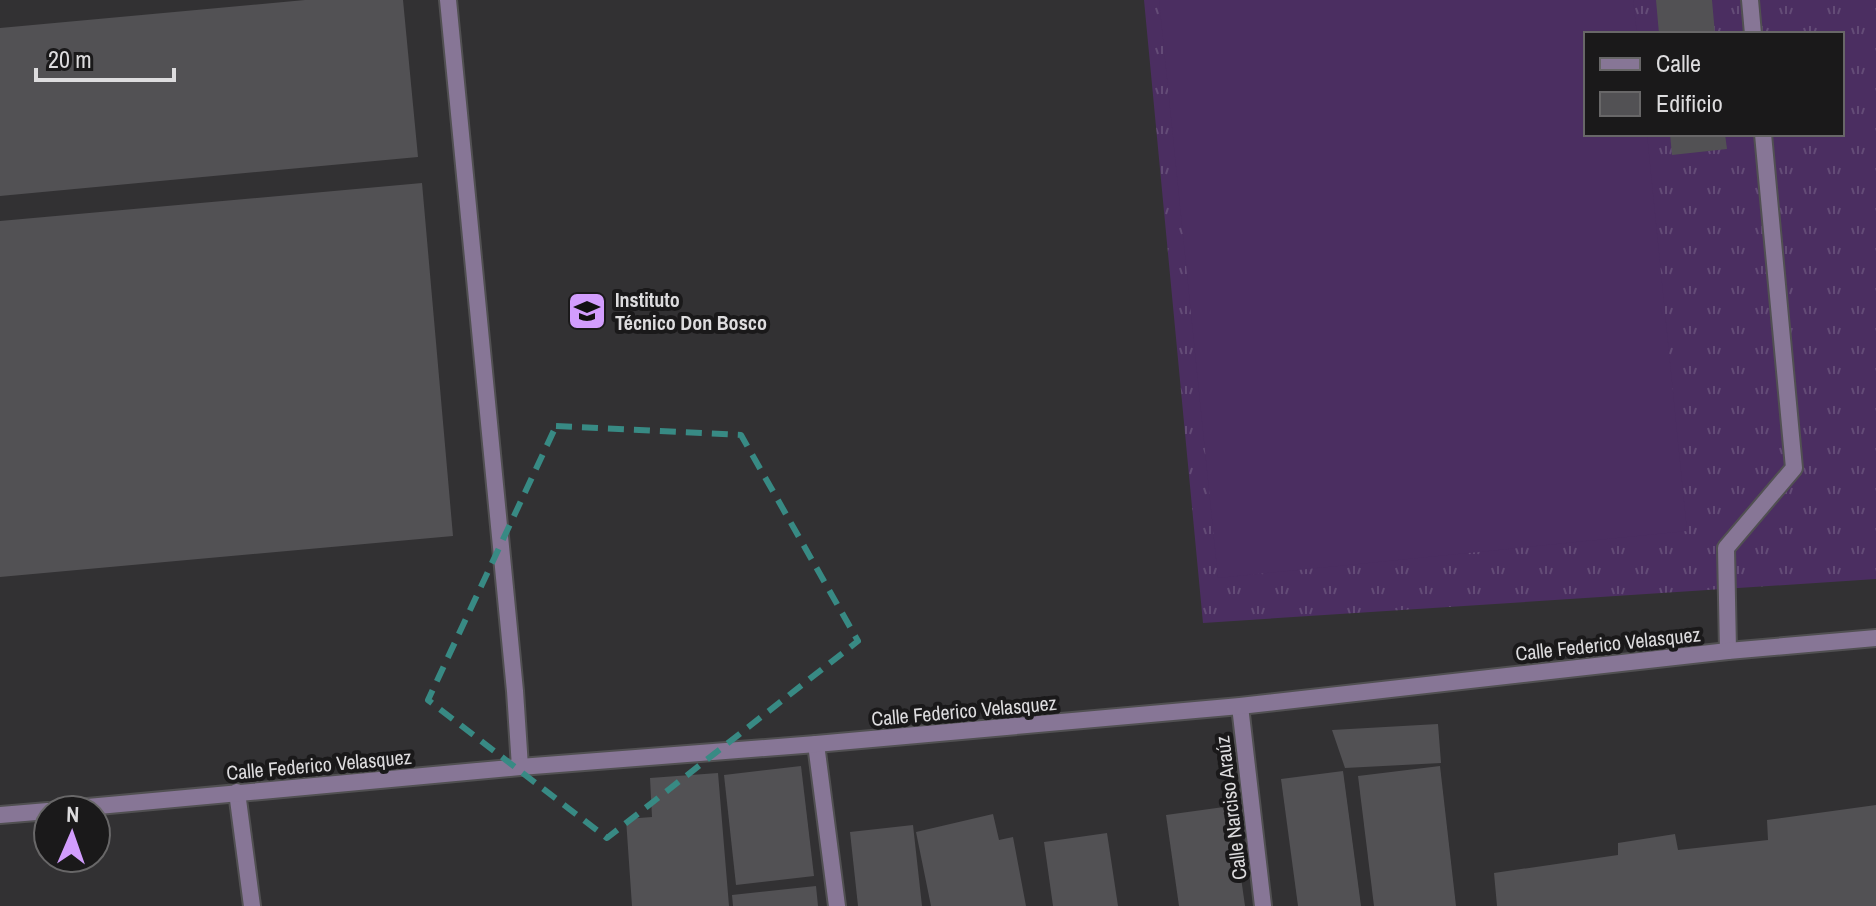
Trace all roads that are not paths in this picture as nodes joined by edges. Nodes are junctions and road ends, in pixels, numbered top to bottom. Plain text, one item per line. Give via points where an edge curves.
1 (448, 0) edge
2 (1750, 0) edge
3 (1753, 32) edge
4 (1763, 136) edge
5 (1876, 638) edge
6 (1728, 651) junction
7 (1240, 706) junction
8 (816, 744) junction
9 (520, 767) junction
10 (237, 792) junction
11 (112, 804) edge
12 (32, 812) edge
13 (0, 815) edge
14 (252, 906) edge
15 (837, 906) edge
16 (1263, 906) edge

1 - 9 street
2 - 3 street
4 - 6 street via 1794,468 1726,548
5 - 6 street, Calle Federico Velasquez
6 - 7 street, Calle Federico Velasquez
7 - 8 street, Calle Federico Velasquez
7 - 16 street, Calle Narciso Araúz
8 - 9 street, Calle Federico Velasquez
8 - 15 street
9 - 10 street, Calle Federico Velasquez
10 - 11 street, Calle Federico Velasquez
10 - 14 street
12 - 13 street

